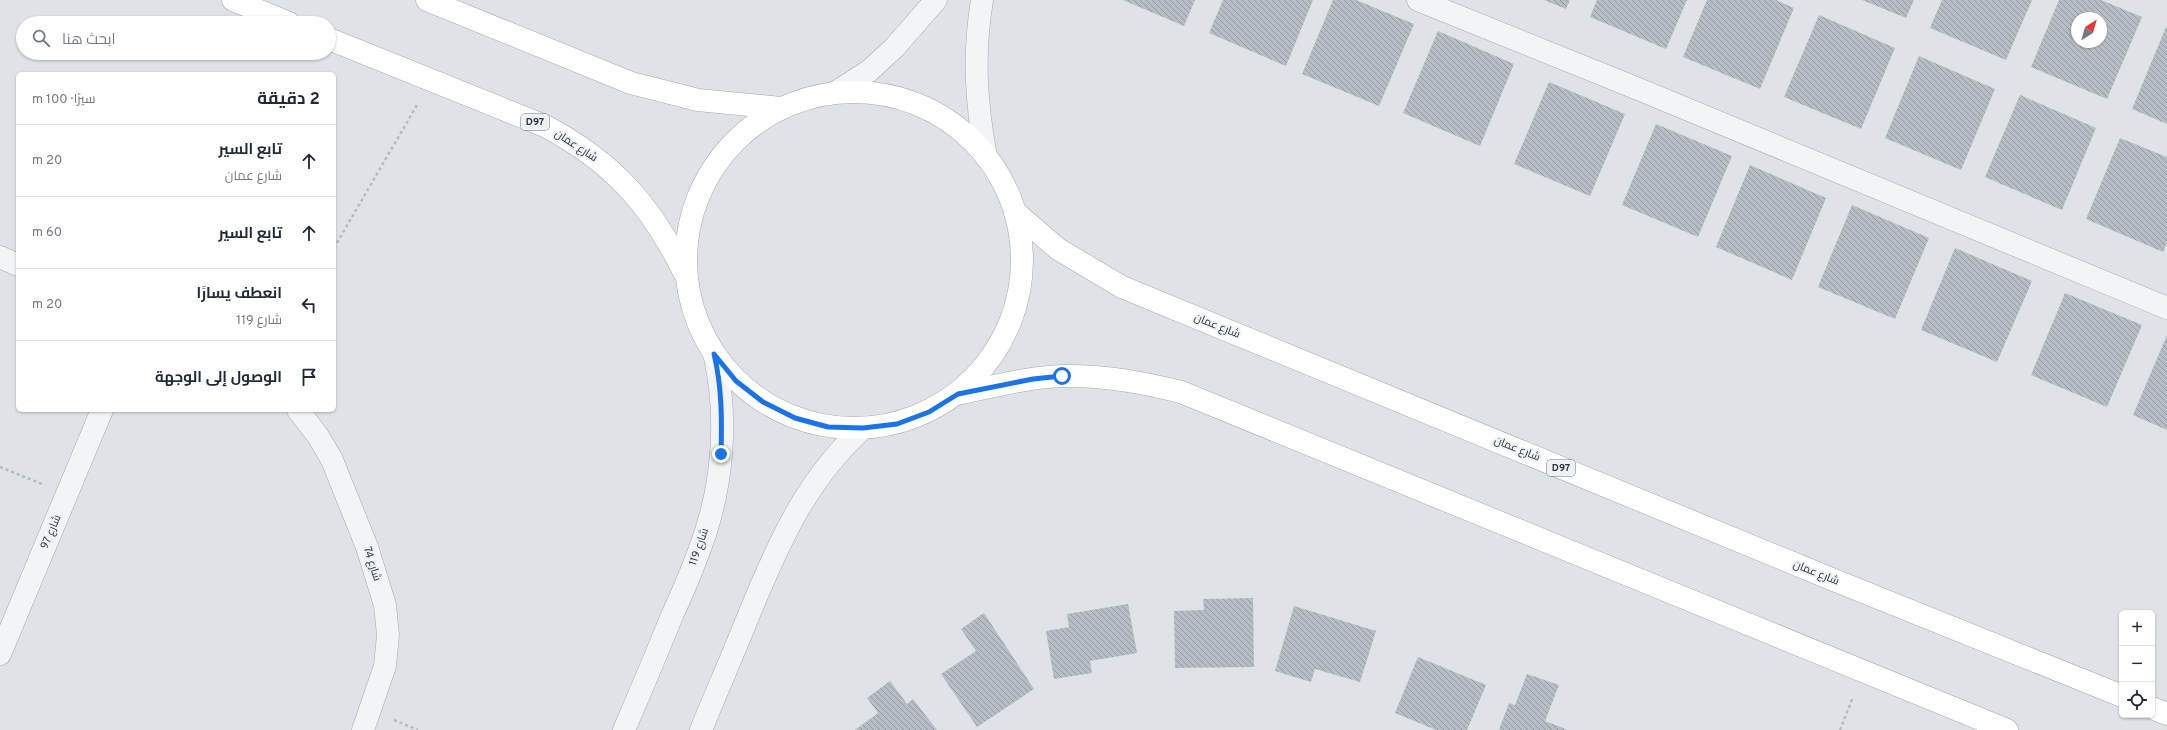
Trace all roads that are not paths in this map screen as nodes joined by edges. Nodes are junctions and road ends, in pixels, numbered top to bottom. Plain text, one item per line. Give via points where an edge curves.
1 (233, 0) edge
2 (427, 0) edge
3 (936, 0) edge
4 (982, 0) edge
5 (1419, 0) edge
6 (272, 16) edge
7 (336, 42) edge
8 (836, 92) junction
9 (781, 108) junction
10 (986, 157) junction
11 (1015, 212) junction
12 (0, 258) edge
13 (16, 264) edge
14 (686, 276) junction
15 (2167, 308) edge
16 (714, 354) junction
17 (958, 394) junction
18 (101, 412) edge
19 (300, 412) edge
20 (863, 428) junction
21 (0, 654) edge
22 (2119, 695) edge
23 (2155, 709) edge
24 (2167, 714) edge
25 (363, 730) edge
26 (624, 730) edge
27 (701, 730) edge
28 (2007, 730) edge

1 - 6 main road
2 - 9 main road via 631,83 698,100
3 - 8 street via 894,48 869,71
4 - 10 street via 975,60 980,123
5 - 15 street
7 - 14 main road, شارع عمان / D97 via 545,126 569,139 592,155 635,194 655,220
8 - 9 main road via 803,99
8 - 10 main road via 871,92 905,99 942,117 965,134
9 - 14 main road via 746,130 717,160 697,195 686,235
10 - 11 main road via 1004,183
11 - 17 main road via 1022,252 1020,292 1007,331 986,366
11 - 22 main road, شارع عمان / D97 via 1058,249 1122,287
12 - 13 street
14 - 16 main road via 695,317
16 - 20 main road via 736,381 763,402 795,418 828,427
16 - 26 street, شارع 119 via 720,379 721,454 709,518 700,550
17 - 20 main road via 929,412 903,421
17 - 28 main road via 1062,376 1120,378 1181,392
18 - 21 street, شارع 97
19 - 25 street, شارع 74 via 332,460 367,547 385,606 388,635 384,666
20 - 27 street via 841,449 820,475 785,531
23 - 24 main road

